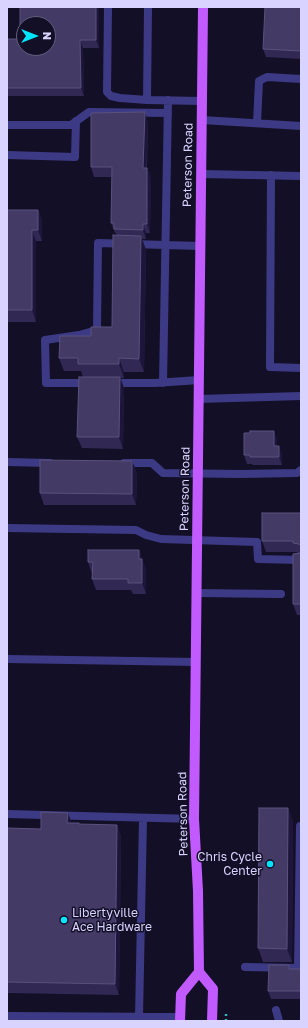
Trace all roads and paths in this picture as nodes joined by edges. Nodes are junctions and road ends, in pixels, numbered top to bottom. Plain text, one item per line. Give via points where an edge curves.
1 (108, 7) edge
2 (148, 7) edge
3 (203, 7) edge
4 (301, 79) edge
5 (147, 100) junction
6 (168, 100) junction
7 (202, 101) junction
8 (168, 113) junction
9 (202, 120) junction
10 (76, 121) junction
11 (257, 123) junction
12 (7, 125) edge
13 (301, 126) edge
14 (7, 156) edge
15 (201, 174) junction
16 (271, 175) junction
17 (301, 176) edge
18 (166, 244) junction
19 (200, 246) junction
20 (301, 368) edge
21 (199, 380) junction
22 (163, 383) junction
23 (301, 396) edge
24 (199, 399) junction
25 (7, 462) edge
26 (60, 463) edge
27 (114, 463) edge
28 (301, 470) edge
29 (198, 474) junction
30 (7, 528) edge
31 (197, 540) junction
32 (301, 560) edge
33 (196, 593) junction
34 (282, 594) dead end
35 (7, 659) edge
36 (196, 662) junction
37 (7, 814) edge
38 (143, 818) junction
39 (194, 819) junction
40 (300, 826) dead end
41 (245, 967) dead end
42 (199, 972) junction
43 (276, 1010) dead end
44 (7, 1016) edge
45 (139, 1017) junction
46 (180, 1019) edge
47 (212, 1021) edge
48 (279, 1021) edge

1 - 5 lane via 106,92 120,98
2 - 5 lane
3 - 7 main road, Peterson Road
4 - 11 lane via 267,77 259,81
5 - 6 lane
6 - 7 lane
6 - 8 lane
7 - 9 main road, Peterson Road
8 - 10 lane via 89,112
8 - 18 lane
9 - 11 lane
9 - 15 main road, Peterson Road
10 - 12 lane via 71,125
10 - 14 lane via 76,157
11 - 13 lane
15 - 16 lane
15 - 19 main road, Peterson Road
16 - 17 lane
16 - 20 lane via 270,367
18 - 19 lane
18 - 22 lane
18 - 22 lane via 98,243 97,330 45,340 46,383
19 - 21 main road, Peterson Road
21 - 22 lane
21 - 24 main road, Peterson Road
23 - 24 lane
24 - 29 main road, Peterson Road
25 - 26 lane
27 - 29 lane via 152,463 163,473
28 - 29 lane via 297,473
29 - 31 main road, Peterson Road
30 - 31 lane via 136,530 161,539
31 - 32 lane via 258,542 258,560
31 - 33 main road, Peterson Road
33 - 34 lane
33 - 36 main road, Peterson Road
35 - 36 lane
36 - 39 main road, Peterson Road
37 - 38 lane
38 - 39 lane
38 - 45 lane
39 - 42 main road, Peterson Road
40 - 41 lane via 298,968
42 - 46 main road via 181,994
42 - 47 main road via 213,989
43 - 48 lane
44 - 45 lane
45 - 46 lane

